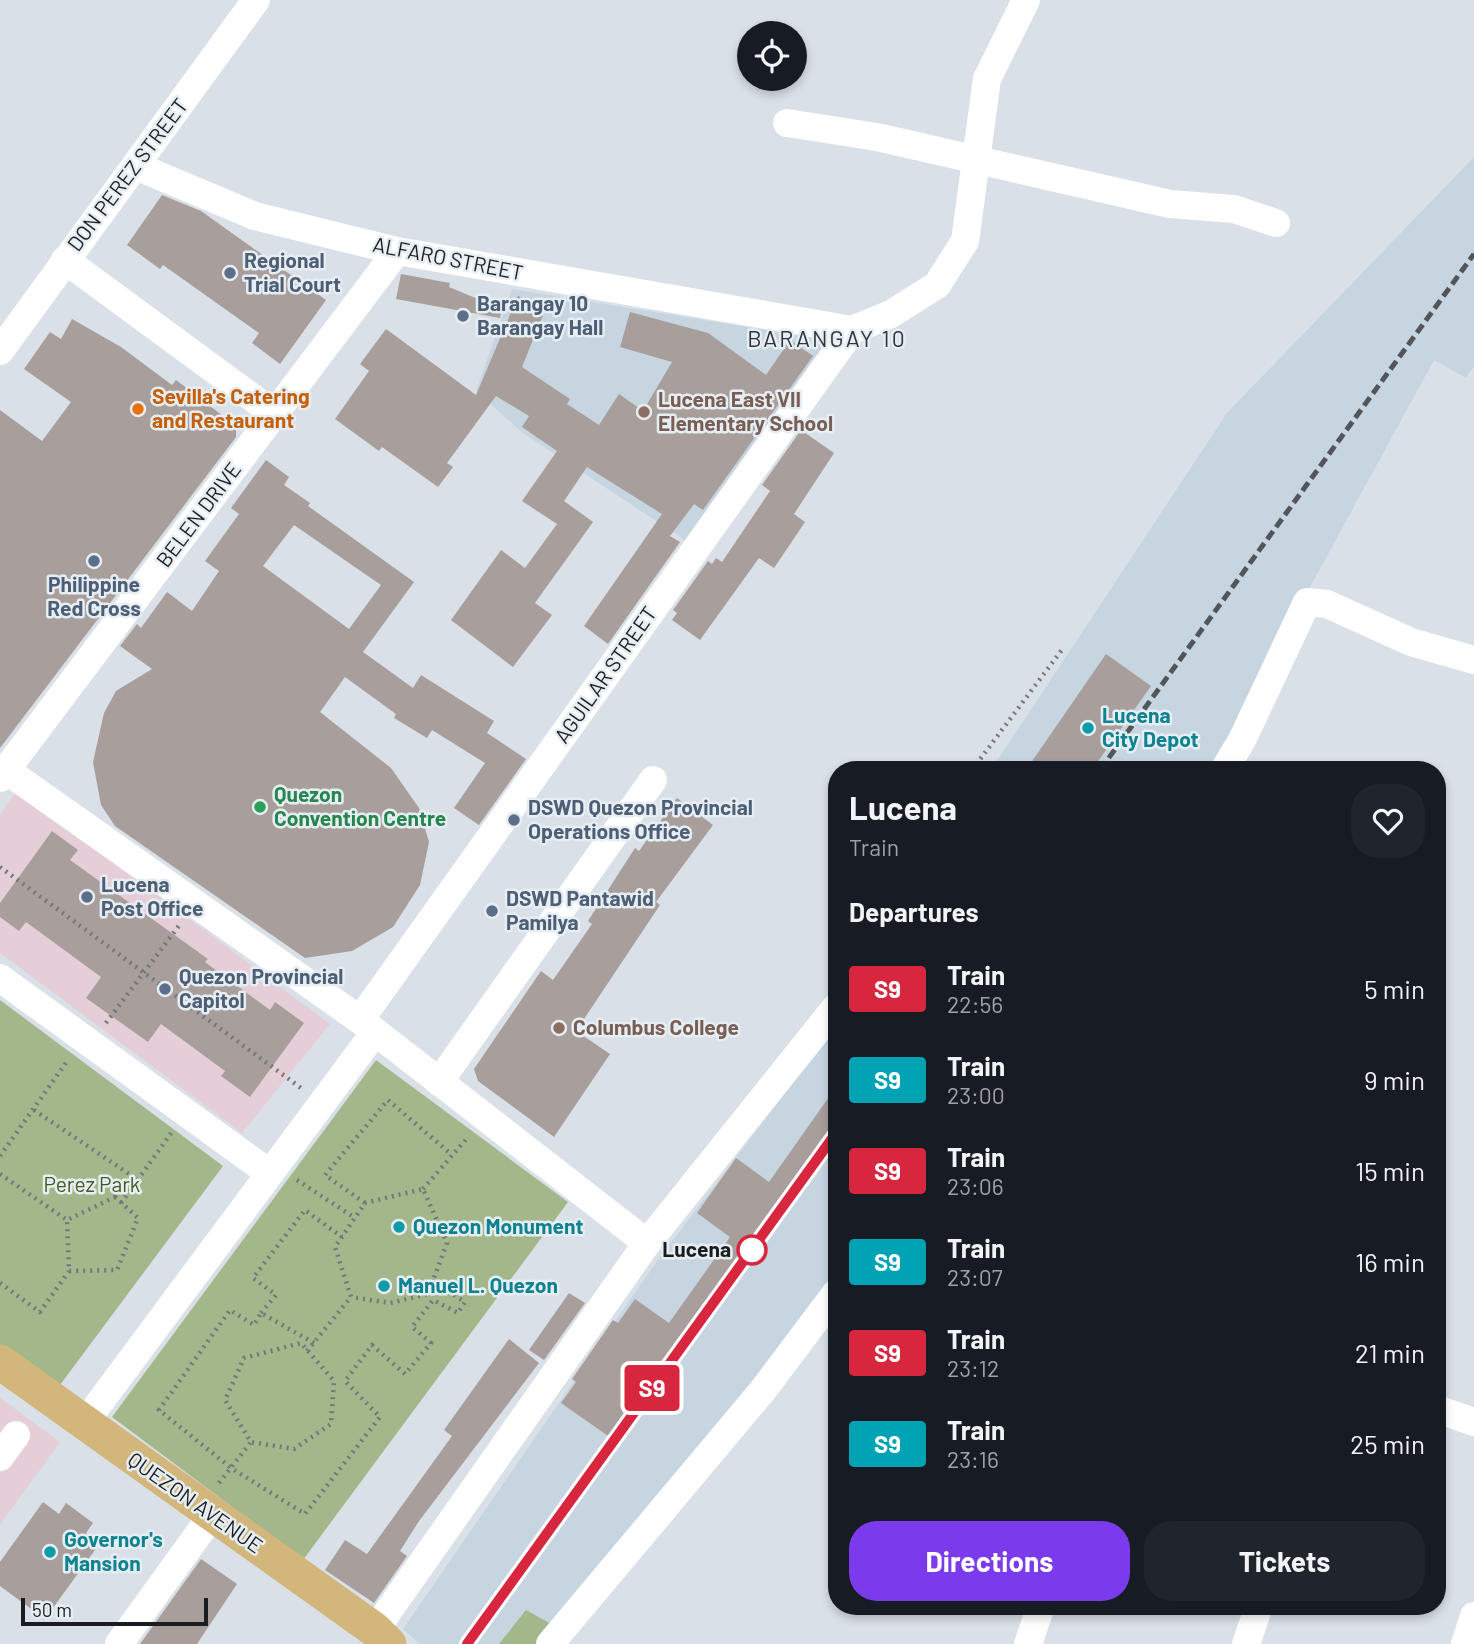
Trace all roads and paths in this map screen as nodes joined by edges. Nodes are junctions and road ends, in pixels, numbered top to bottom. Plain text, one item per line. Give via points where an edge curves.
1 (256, 0) edge
2 (1026, 0) edge
3 (787, 123) dead end
4 (977, 162) junction
5 (136, 166) junction
6 (1276, 223) dead end
7 (397, 251) junction
8 (65, 260) junction
9 (852, 330) junction
10 (0, 351) edge
11 (275, 415) junction
12 (1064, 647) dead end
13 (1474, 660) edge
14 (979, 761) edge
15 (1229, 761) edge
16 (3, 774) edge
17 (653, 780) dead end
18 (0, 867) edge
19 (186, 916) dead end
20 (144, 973) junction
21 (0, 978) edge
22 (828, 1017) edge
23 (368, 1026) junction
24 (94, 1031) junction
25 (439, 1082) junction
26 (321, 1103) junction
27 (34, 1110) junction
28 (186, 1113) junction
29 (484, 1118) junction
30 (452, 1155) junction
31 (0, 1156) edge
32 (277, 1172) junction
33 (0, 1174) edge
34 (138, 1180) junction
35 (423, 1189) junction
36 (121, 1203) junction
37 (365, 1203) junction
38 (355, 1218) junction
39 (67, 1220) junction
40 (342, 1237) junction
41 (647, 1243) junction
42 (69, 1271) junction
43 (432, 1282) junction
44 (0, 1283) edge
45 (351, 1297) junction
46 (828, 1304) edge
47 (261, 1312) junction
48 (314, 1343) junction
49 (307, 1351) junction
50 (0, 1362) edge
51 (1446, 1412) edge
52 (1474, 1422) edge
53 (83, 1424) junction
54 (251, 1442) junction
55 (231, 1468) junction
56 (213, 1514) junction
57 (1038, 1615) edge
58 (1256, 1615) edge
59 (1474, 1616) edge
60 (382, 1637) edge
61 (119, 1644) edge
62 (550, 1644) edge
63 (1028, 1644) edge
64 (1246, 1644) edge
65 (1465, 1644) edge

1 - 5 street, DON PEREZ STREET
2 - 4 street via 987,79
3 - 4 street via 877,137
4 - 6 street via 1170,204 1234,209
4 - 9 street via 965,241 937,285 891,314
5 - 7 street, ALFARO STREET via 255,216
5 - 8 street, DON PEREZ STREET
7 - 9 street, ALFARO STREET
7 - 11 street, BELEN DRIVE
8 - 10 street, DON PEREZ STREET
8 - 11 street
9 - 23 street, AGUILAR STREET
11 - 16 street, BELEN DRIVE
12 - 14 path
13 - 15 street via 1411,642 1327,604 1307,603
16 - 23 street
17 - 25 street
18 - 20 path
19 - 20 path
20 - 24 path
20 - 26 path
21 - 24 street
22 - 41 street
23 - 25 street
23 - 26 street, AGUILAR STREET
24 - 27 path
24 - 28 street
25 - 29 street
26 - 32 street, AGUILAR STREET
27 - 31 path
27 - 34 path
28 - 32 street
28 - 34 path
29 - 30 path
29 - 41 street
30 - 35 path
30 - 37 path via 388,1100 325,1175
32 - 38 path
32 - 53 street, AGUILAR STREET
33 - 39 path
34 - 36 path
35 - 37 path
35 - 43 path via 447,1242
36 - 39 path via 115,1197
36 - 42 path via 138,1218 117,1270
37 - 38 path
38 - 40 path
39 - 42 path
40 - 45 path via 335,1247
40 - 47 path via 305,1210 253,1278 276,1295
41 - 60 street
42 - 44 path via 40,1312
43 - 45 path via 428,1294 390,1303
43 - 55 path via 466,1302 458,1313 433,1300 412,1327 431,1343 405,1374 372,1345 345,1381 380,1417 305,1514
45 - 48 path
46 - 62 street via 763,1390
47 - 48 path
47 - 55 path via 254,1325 230,1310 159,1410
48 - 49 path
49 - 54 path via 301,1343 244,1358 225,1400
49 - 54 path via 334,1381 331,1424 294,1449
50 - 53 main road, QUEZON AVENUE
51 - 52 street
53 - 56 main road, QUEZON AVENUE
54 - 55 path
55 - 56 path via 204,1502
56 - 60 main road, QUEZON AVENUE
56 - 61 street
57 - 63 street
58 - 64 street
59 - 65 street

